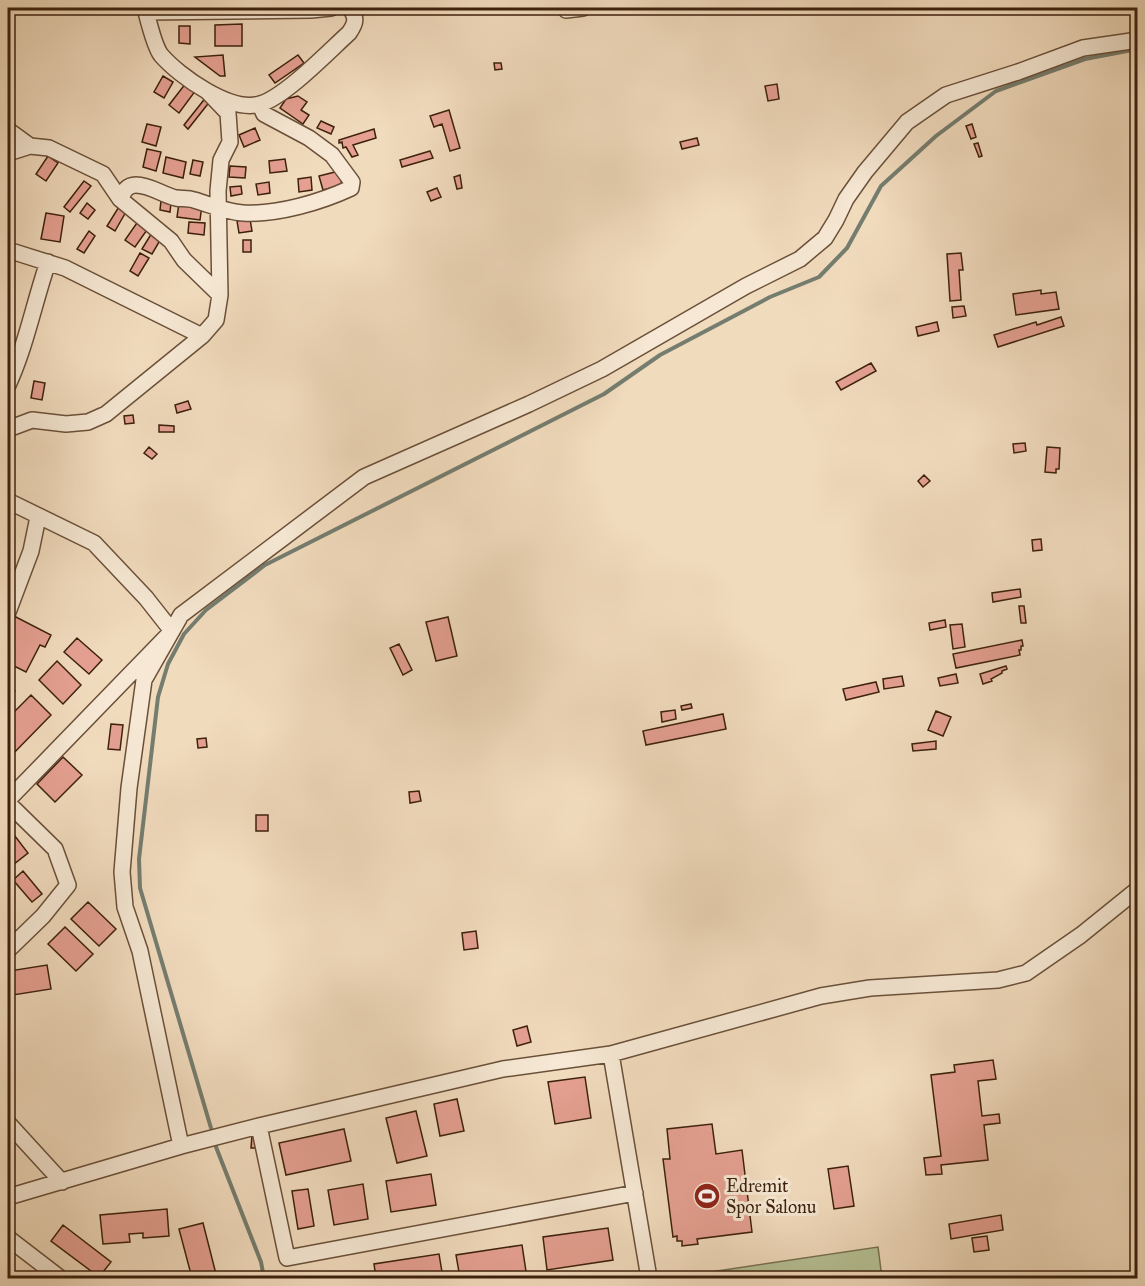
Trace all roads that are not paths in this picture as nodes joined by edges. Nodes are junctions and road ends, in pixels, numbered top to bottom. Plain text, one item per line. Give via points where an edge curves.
1 (331, 8) edge
2 (350, 8) edge
3 (583, 8) edge
4 (145, 10) edge
5 (566, 10) dead end
6 (1137, 40) edge
7 (207, 91) junction
8 (260, 105) junction
9 (8, 130) edge
10 (30, 146) junction
11 (8, 153) edge
12 (120, 199) junction
13 (218, 209) junction
14 (8, 250) edge
15 (48, 262) junction
16 (220, 295) junction
17 (202, 336) junction
18 (9, 374) edge
19 (8, 429) edge
20 (8, 501) edge
21 (38, 517) junction
22 (8, 612) edge
23 (172, 631) junction
24 (8, 802) edge
25 (1137, 889) edge
26 (8, 950) edge
27 (611, 1054) junction
28 (8, 1122) edge
29 (259, 1126) junction
30 (181, 1146) junction
31 (62, 1182) junction
32 (634, 1193) junction
33 (8, 1197) edge
34 (8, 1238) edge
35 (60, 1278) edge
36 (649, 1278) edge

1 - 4 street
2 - 8 street via 356,23 349,33 285,90
3 - 5 street
4 - 7 street via 160,53
6 - 23 street via 1083,48 946,95 907,122 865,172 825,238 800,258 602,369 364,477 181,615
7 - 8 street via 242,104
7 - 13 street via 228,113 230,142 221,160
8 - 13 street via 264,114 332,155 352,182 351,188 329,198 270,211
9 - 10 street
10 - 11 street
10 - 12 street via 49,148 103,174
12 - 13 street via 125,189 144,186
12 - 16 street via 171,241 184,260
13 - 16 street
14 - 15 street
15 - 17 street
15 - 18 street via 24,346
16 - 17 street via 216,320
17 - 19 street via 106,414 88,422 66,424 32,420
20 - 21 street
21 - 22 street via 31,551
21 - 23 street via 94,543
23 - 24 street
23 - 30 street via 144,680 122,872 125,907 140,951
24 - 26 street via 55,849 68,885 44,916
25 - 27 street via 1026,973 998,980 870,988 821,996
27 - 29 street via 503,1070
27 - 32 street
28 - 31 street
29 - 30 street
29 - 32 street via 287,1257
30 - 31 street
31 - 33 street
32 - 36 street
34 - 35 street

